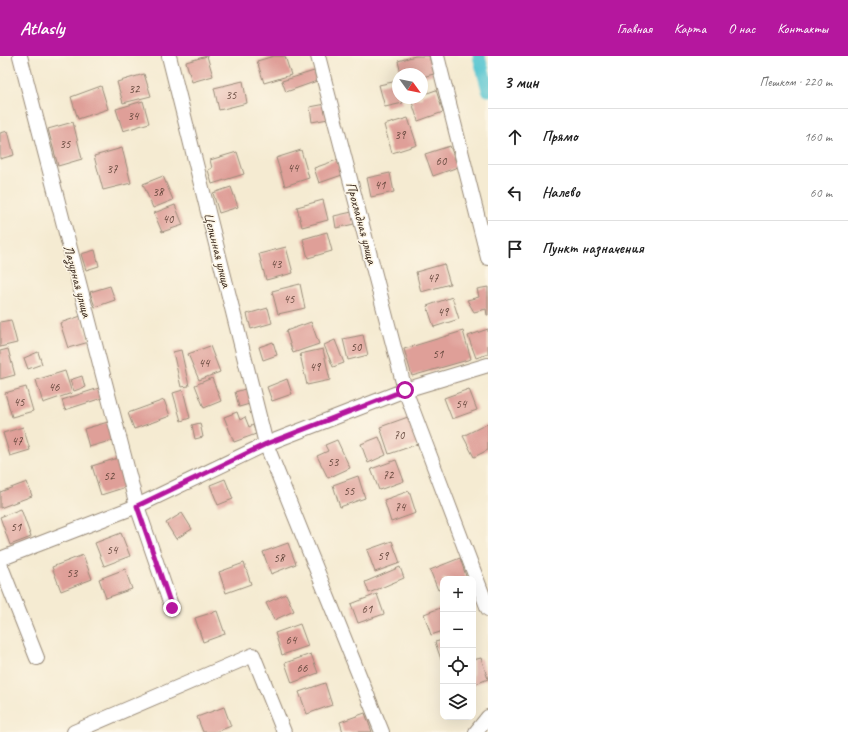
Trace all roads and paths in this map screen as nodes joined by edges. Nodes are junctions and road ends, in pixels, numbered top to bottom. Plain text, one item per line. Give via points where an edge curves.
1 (20, 56) edge
2 (170, 56) edge
3 (318, 56) edge
4 (437, 56) edge
5 (488, 258) edge
6 (488, 365) edge
7 (405, 390) junction
8 (266, 444) junction
9 (137, 506) junction
10 (0, 559) edge
11 (0, 564) edge
12 (172, 608) dead end
13 (488, 609) edge
14 (37, 658) dead end
15 (488, 717) edge
16 (74, 732) edge
17 (284, 732) edge
18 (382, 732) edge
19 (476, 732) edge

1 - 9 street, Лазурная улица
2 - 8 street, Целинная улица
3 - 7 street, Прохладная улица
4 - 5 street
6 - 7 street
7 - 8 street
7 - 13 street, Прохладная улица
8 - 9 street
8 - 18 street, Целинная улица
9 - 10 street
9 - 12 street, Лазурная улица
11 - 14 street
15 - 19 street
16 - 17 street via 253,655

